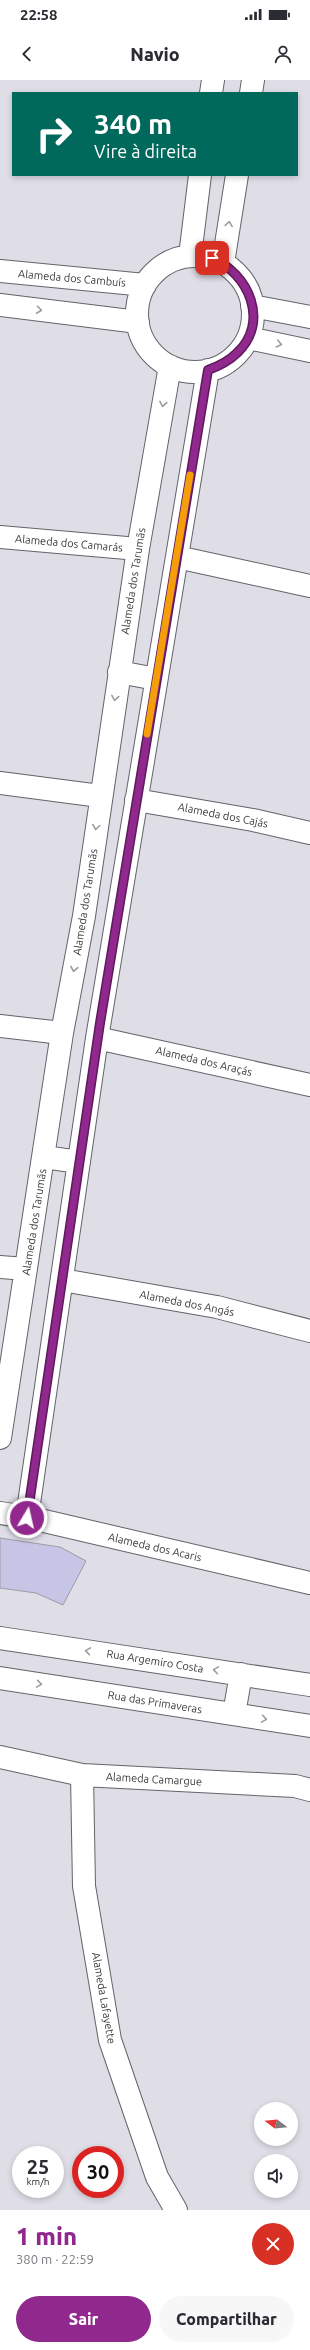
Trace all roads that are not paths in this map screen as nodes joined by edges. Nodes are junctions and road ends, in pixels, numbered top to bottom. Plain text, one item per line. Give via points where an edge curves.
1 (213, 80) edge
2 (253, 80) edge
3 (211, 92) edge
4 (250, 92) edge
5 (200, 176) edge
6 (237, 176) edge
7 (190, 256) junction
8 (223, 263) junction
9 (0, 271) edge
10 (145, 285) junction
11 (0, 305) edge
12 (252, 306) junction
13 (310, 318) edge
14 (138, 322) junction
15 (248, 338) junction
16 (310, 351) edge
17 (170, 366) junction
18 (208, 370) junction
19 (0, 537) edge
20 (138, 549) junction
21 (177, 558) junction
22 (310, 586) edge
23 (119, 672) junction
24 (156, 679) junction
25 (0, 783) edge
26 (100, 796) junction
27 (136, 800) junction
28 (310, 833) edge
29 (84, 916) junction
30 (116, 921) junction
31 (0, 1026) edge
32 (62, 1033) junction
33 (98, 1038) junction
34 (310, 1085) edge
35 (44, 1157) junction
36 (80, 1162) junction
37 (0, 1267) edge
38 (26, 1269) junction
39 (62, 1280) junction
40 (310, 1332) edge
41 (0, 1438) edge
42 (0, 1513) edge
43 (27, 1518) junction
44 (310, 1583) edge
45 (0, 1638) edge
46 (241, 1674) junction
47 (0, 1678) edge
48 (310, 1685) edge
49 (234, 1714) junction
50 (310, 1726) edge
51 (0, 1757) edge
52 (82, 1775) junction
53 (310, 1790) edge
54 (176, 2210) edge

1 - 3 street
2 - 4 street
5 - 7 street
8 -> 6 street
7 - 8 street via 212,258
7 - 10 street via 167,264
8 - 12 street via 242,280
9 - 10 street, Alameda dos Cambuís
10 - 14 street via 138,303
11 -> 14 street
12 - 13 street
12 - 15 street
14 - 17 street via 143,340 154,355
15 -> 16 street
15 - 18 street via 238,352 224,364
17 - 18 street via 188,371
17 -> 20 street, Alameda dos Tarumãs
18 - 21 street
19 - 20 street, Alameda dos Camarás
20 - 23 street, Alameda dos Tarumãs
21 - 22 street
21 - 24 street
23 - 24 street
23 -> 26 street, Alameda dos Tarumãs
24 - 27 street
25 - 26 street
26 -> 29 street, Alameda dos Tarumãs
27 - 28 street, Alameda dos Cajás via 253,820
27 - 30 street
29 - 30 street
29 -> 32 street, Alameda dos Tarumãs
30 - 33 street
31 - 32 street
32 - 35 street, Alameda dos Tarumãs
33 - 34 street, Alameda dos Araçás
33 - 36 street
35 - 36 street
35 - 38 street, Alameda dos Tarumãs
36 - 39 street
37 - 38 street
38 - 41 street, Alameda dos Tarumãs
39 - 40 street, Alameda dos Angás via 217,1307
39 - 43 street
42 - 43 street, Alameda dos Acaris
43 - 44 street, Alameda dos Acaris
46 -> 45 street, Rua Argemiro Costa
46 - 48 street, Rua Argemiro Costa
46 - 49 street
47 -> 49 street, Rua das Primaveras
49 -> 50 street, Rua das Primaveras
51 - 52 street, Alameda Camargue
52 - 53 street, Alameda Camargue via 295,1786
52 - 54 street, Alameda Lafayette via 84,1886 110,2040 157,2177

